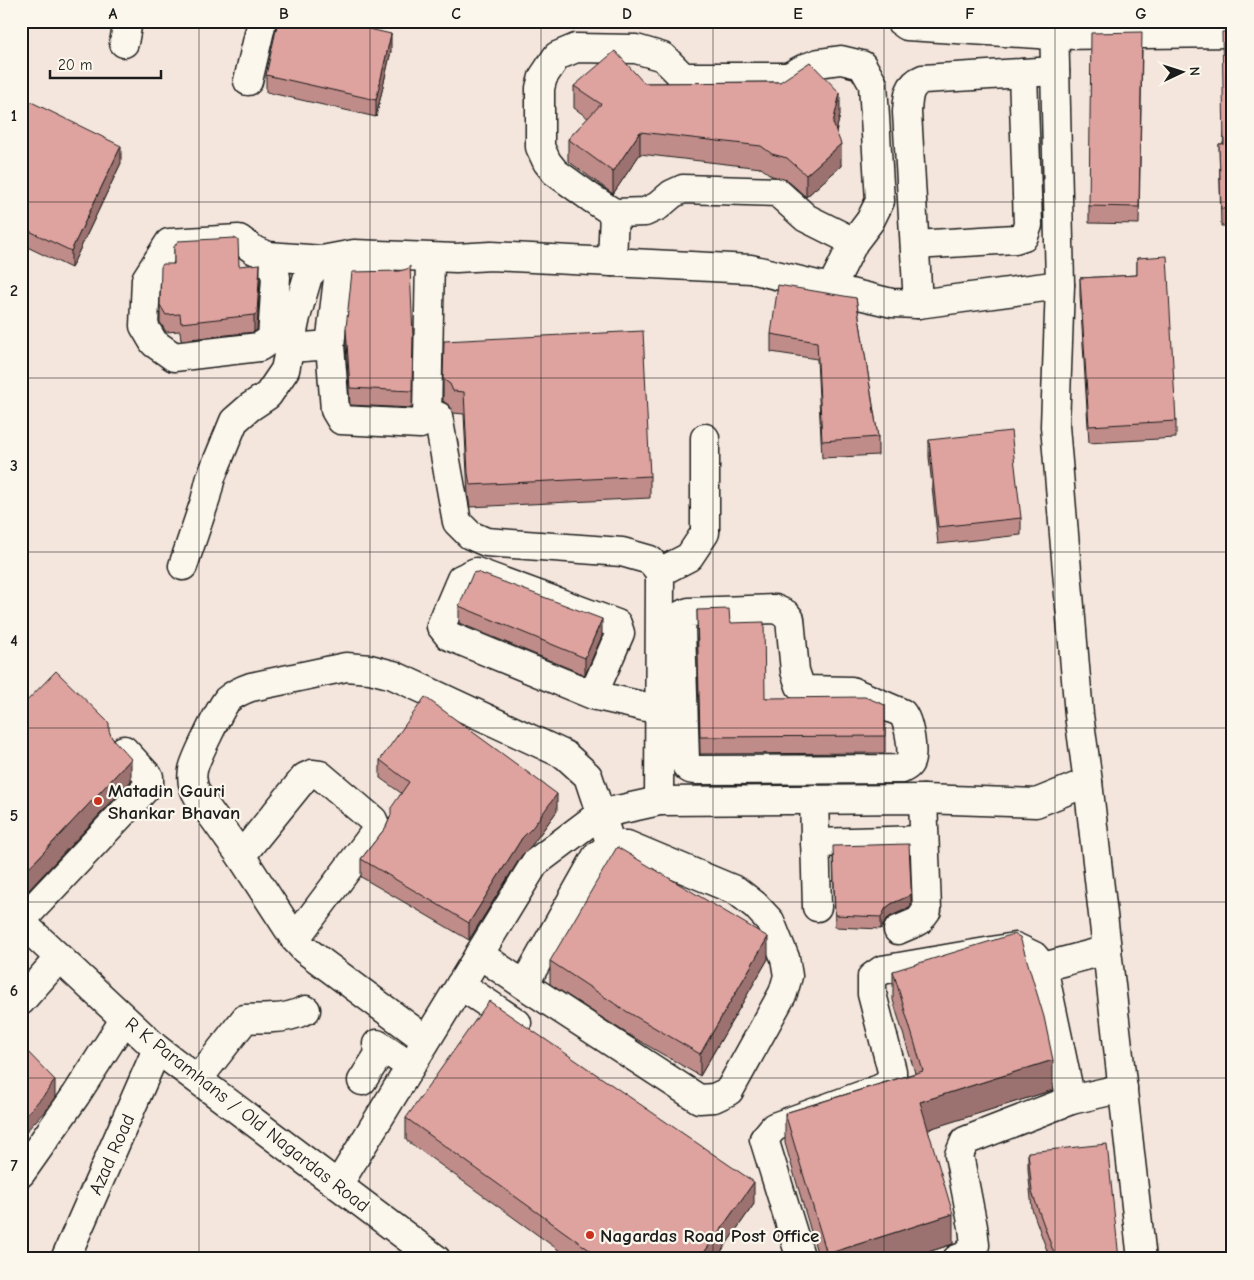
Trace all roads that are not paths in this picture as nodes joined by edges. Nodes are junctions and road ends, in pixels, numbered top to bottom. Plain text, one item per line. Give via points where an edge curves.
1 (262, 21) edge
2 (900, 21) edge
3 (1024, 27) edge
4 (1054, 28) edge
5 (1109, 28) edge
6 (1233, 33) edge
7 (1055, 71) junction
8 (1023, 73) junction
9 (248, 81) dead end
10 (614, 213) junction
11 (854, 242) junction
12 (915, 245) junction
13 (268, 256) junction
14 (322, 260) junction
15 (612, 262) junction
16 (430, 265) junction
17 (1060, 284) junction
18 (832, 288) junction
19 (918, 304) junction
20 (286, 335) junction
21 (330, 345) junction
22 (438, 416) dead end
23 (705, 438) dead end
24 (183, 566) dead end
25 (660, 572) junction
26 (593, 695) junction
27 (660, 710) junction
28 (124, 750) edge
29 (799, 768) junction
30 (714, 770) junction
31 (1088, 782) junction
32 (807, 799) junction
33 (923, 799) junction
34 (715, 800) junction
35 (659, 801) junction
36 (600, 814) junction
37 (924, 840) junction
38 (815, 842) junction
39 (611, 845) junction
40 (241, 856) junction
41 (817, 907) dead end
42 (21, 921) edge
43 (898, 930) dead end
44 (295, 939) junction
45 (1107, 950) junction
46 (479, 954) junction
47 (59, 958) junction
48 (1043, 967) junction
49 (460, 985) junction
50 (524, 985) junction
51 (21, 1001) edge
52 (306, 1010) dead end
53 (124, 1020) junction
54 (540, 1038) edge
55 (426, 1040) junction
56 (157, 1050) junction
57 (410, 1066) junction
58 (198, 1079) junction
59 (362, 1081) dead end
60 (1123, 1088) junction
61 (1071, 1100) junction
62 (21, 1173) edge
63 (338, 1185) junction
64 (432, 1257) edge
65 (65, 1259) edge
66 (801, 1259) edge
67 (957, 1259) edge
68 (1142, 1259) edge

1 - 9 street
2 - 3 street via 907,26
3 - 4 street
4 - 5 street
4 - 7 street
5 - 6 street
7 - 8 street
7 - 17 street
8 - 12 street via 923,79 910,88 907,112
8 - 12 street via 1034,170 1024,236
10 - 11 street via 645,212 684,189 777,192 806,218
10 - 11 street via 555,172 540,147 540,88 543,77 557,56 576,48 636,49 662,57 683,77 788,77 819,63 841,60 862,65 873,84 880,200 870,221
10 - 15 street
11 - 18 street
12 - 19 street
13 - 14 street
13 - 20 street via 276,277
13 - 20 street via 239,239 169,243 146,279 144,326 154,342 174,357 259,347
14 - 16 street via 354,254
14 - 20 street via 308,276
15 - 16 street via 490,256
15 - 18 street via 751,269
16 - 21 street via 347,274 338,279
16 - 21 street via 427,418 420,424 341,420 335,410
17 - 19 street
17 - 31 street via 1055,426 1079,715
18 - 19 street via 892,303
20 - 21 street
20 - 24 street via 285,370 268,396 234,421 211,477
22 - 25 street via 457,522 470,535 486,542 622,552 650,560
23 - 25 street via 705,534 690,557
25 - 27 street
26 - 26 street via 449,636 441,626 461,579 476,572 617,624 620,633
26 - 27 street
27 - 35 street
28 - 42 street via 149,777 149,785
29 - 30 street
29 - 30 street via 907,766 911,758 906,718 851,691 805,690 800,686 795,671 790,619 775,609 689,612 683,614 681,628 686,765 692,770
29 - 32 street
30 - 34 street
31 - 33 street via 1036,803
31 - 45 street
32 - 33 street
32 - 34 street
32 - 38 street
33 - 37 street
34 - 35 street
35 - 36 street
36 - 39 street
36 - 40 street via 588,776 565,755 393,675 370,669 346,668 245,689 227,701 218,716 194,764 193,789
36 - 46 street via 535,863
37 - 38 street
37 - 43 street via 927,910 920,921
38 - 41 street
39 - 50 street via 596,857
39 - 50 street via 627,845 737,891 770,921 785,958 788,976 783,993 729,1091 714,1098 699,1099
40 - 44 street
40 - 44 street via 305,778 312,774 320,775 374,820 373,835
42 - 47 street, R K Paramhans / Old Nagardas Road
44 - 55 street
45 - 48 street
45 - 60 street
46 - 49 street
46 - 50 street
47 - 51 street
47 - 53 street, R K Paramhans / Old Nagardas Road
48 - 61 street
48 - 66 street via 1034,956 1015,947 882,970 872,977 872,994 892,1078 882,1088 774,1127 764,1139
49 - 54 street
49 - 55 street
52 - 58 street via 272,1019 244,1019
53 - 56 street, R K Paramhans / Old Nagardas Road
53 - 62 street
55 - 57 street
56 - 58 street, R K Paramhans / Old Nagardas Road
56 - 65 street, Azad Road
57 - 59 street via 380,1046
57 - 63 street
58 - 63 street, R K Paramhans / Old Nagardas Road
60 - 61 street
60 - 68 street
61 - 67 street via 965,1140 959,1155 975,1245 965,1256
63 - 64 street, R K Paramhans / Old Nagardas Road

